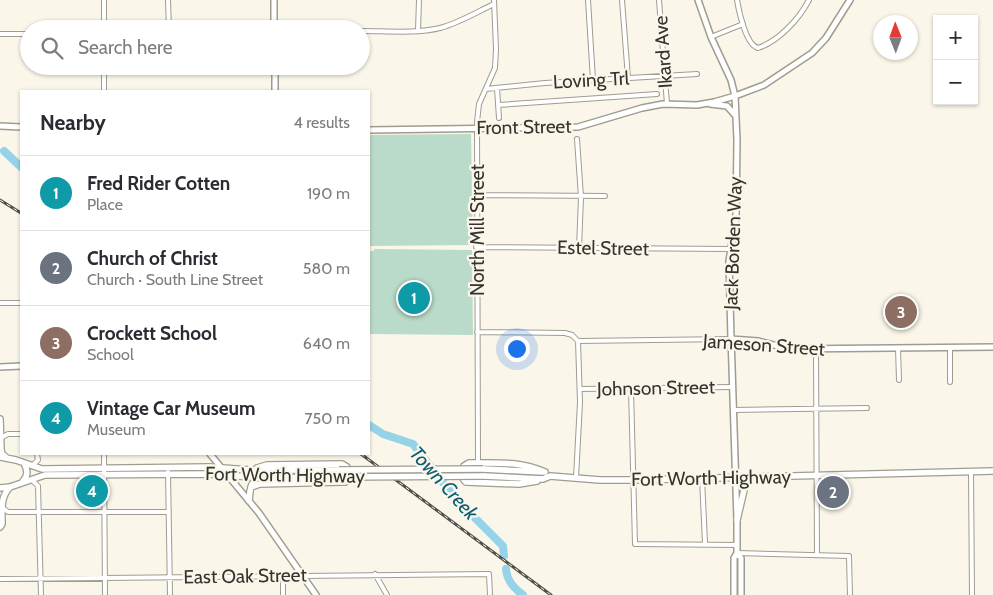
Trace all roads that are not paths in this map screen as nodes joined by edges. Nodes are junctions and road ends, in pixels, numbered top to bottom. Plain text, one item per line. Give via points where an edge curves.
1 (104, 0) edge
2 (168, 0) edge
3 (274, 0) edge
4 (419, 0) edge
5 (588, 0) edge
6 (622, 0) edge
7 (659, 0) edge
8 (698, 0) edge
9 (737, 0) edge
10 (809, 0) edge
11 (850, 0) edge
12 (494, 2) edge
13 (104, 20) edge
14 (169, 20) edge
15 (274, 20) edge
16 (743, 24) junction
17 (418, 30) junction
18 (370, 31) edge
19 (0, 34) edge
20 (20, 34) edge
21 (711, 37) junction
22 (698, 74) dead end
23 (104, 75) edge
24 (274, 75) edge
25 (665, 76) junction
26 (628, 78) junction
27 (593, 80) junction
28 (497, 88) junction
29 (486, 89) junction
30 (104, 90) edge
31 (275, 90) edge
32 (657, 94) dead end
33 (735, 96) junction
34 (707, 103) junction
35 (667, 104) junction
36 (498, 105) junction
37 (736, 116) junction
38 (499, 118) dead end
39 (0, 126) edge
40 (20, 127) edge
41 (477, 128) junction
42 (370, 130) edge
43 (577, 139) dead end
44 (476, 195) junction
45 (605, 196) dead end
46 (581, 197) junction
47 (476, 247) junction
48 (579, 248) junction
49 (730, 249) junction
50 (0, 303) edge
51 (20, 303) edge
52 (477, 332) junction
53 (731, 339) junction
54 (578, 341) junction
55 (950, 347) junction
56 (993, 347) edge
57 (898, 348) junction
58 (816, 350) junction
59 (20, 366) edge
60 (0, 367) edge
61 (899, 380) dead end
62 (950, 382) dead end
63 (732, 387) junction
64 (580, 389) junction
65 (631, 389) junction
66 (817, 408) junction
67 (867, 408) dead end
68 (733, 410) junction
69 (0, 419) edge
70 (20, 434) edge
71 (1, 438) edge
72 (38, 455) edge
73 (104, 455) edge
74 (211, 455) edge
75 (0, 458) edge
76 (7, 458) junction
77 (24, 463) junction
78 (478, 463) junction
79 (32, 466) junction
80 (222, 468) junction
81 (250, 470) junction
82 (168, 471) junction
83 (993, 471) edge
84 (104, 472) junction
85 (971, 472) junction
86 (548, 474) junction
87 (228, 475) junction
88 (818, 475) junction
89 (736, 477) junction
90 (756, 477) junction
91 (266, 478) junction
92 (576, 478) junction
93 (702, 478) junction
94 (31, 479) junction
95 (543, 479) junction
96 (635, 480) junction
97 (21, 483) junction
98 (10, 487) junction
99 (251, 487) junction
100 (0, 488) edge
101 (249, 501) junction
102 (2, 507) junction
103 (39, 512) junction
104 (104, 512) junction
105 (169, 512) junction
106 (737, 520) junction
107 (0, 527) edge
108 (704, 543) junction
109 (737, 544) junction
110 (737, 553) junction
111 (817, 555) junction
112 (375, 574) junction
113 (302, 575) junction
114 (283, 576) junction
115 (169, 577) junction
116 (0, 578) edge
117 (41, 578) junction
118 (105, 578) junction
119 (41, 595) edge
120 (105, 595) edge
121 (170, 595) edge
122 (284, 595) edge
123 (316, 595) edge
124 (387, 595) edge
125 (490, 595) edge
126 (734, 595) edge
127 (741, 595) edge
128 (850, 595) edge
129 (972, 595) edge

1 - 13 street
2 - 14 street
3 - 15 street
4 - 17 street
5 - 27 street
6 - 26 street
7 - 25 street, Ikard Ave
8 - 21 street, Jack Borden Way
9 - 16 street
10 - 16 street via 783,32 762,47 754,48
11 - 33 street, Front Street via 826,38 812,53 764,85
12 - 17 street via 449,25
12 - 29 street, North Mill Street via 495,68
16 - 21 street
17 - 18 street
19 - 20 street
21 - 33 street, Jack Borden Way
22 - 25 street, Loving Trl
23 - 30 street
24 - 31 street
25 - 26 street, Loving Trl
25 - 35 street, Ikard Ave
26 - 27 street, Loving Trl
27 - 28 street, Loving Trl
28 - 29 street, Loving Trl
28 - 36 street
29 - 41 street, North Mill Street via 478,104
32 - 36 street
33 - 34 street, Front Street
33 - 37 street, Jack Borden Way
34 - 35 street, Front Street
34 - 37 street via 727,106
35 - 41 street, Front Street via 578,127
36 - 38 street
37 - 49 street, Jack Borden Way via 736,218
39 - 40 street
41 - 42 street, Front Street
41 - 44 street, North Mill Street
43 - 46 street
44 - 46 street
44 - 47 street, North Mill Street
45 - 46 street
46 - 48 street
47 - 48 street, Estel Street
47 - 52 street, North Mill Street
48 - 49 street, Estel Street
49 - 53 street, Jack Borden Way
50 - 51 street
52 - 54 street, Jameson Street via 565,333
52 - 78 street, North Mill Street
53 - 54 street, Jameson Street
53 - 58 street, Jameson Street
53 - 63 street, Jack Borden Way
54 - 64 street
55 - 56 street, Jameson Street
55 - 57 street, Jameson Street
55 - 62 street
57 - 58 street, Jameson Street
57 - 61 street
58 - 66 street
59 - 60 street
63 - 65 street, Johnson Street
63 - 68 street, Jack Borden Way
64 - 65 street, Johnson Street
64 - 92 street
65 - 96 street
66 - 67 street, Johnson Street
66 - 68 street, Johnson Street
66 - 88 street
68 - 89 street, Jack Borden Way
69 - 71 main road
70 - 71 street
71 - 76 main road via 2,454
72 - 79 street
73 - 84 street
74 - 80 street
75 - 76 main road, Fort Worth Highway
76 - 77 main road, Fort Worth Highway
77 - 79 main road, Fort Worth Highway
77 - 97 main road via 27,473
78 - 86 main road via 524,464
78 - 95 main road via 464,466 464,480 519,484
79 - 84 main road, Fort Worth Highway
80 - 81 main road, Fort Worth Highway
80 - 82 main road, Fort Worth Highway
80 - 87 street
81 - 86 main road, Fort Worth Highway, bridge via 483,469
81 - 99 main road via 267,465 342,464 348,469 345,482 260,484
82 - 84 main road, Fort Worth Highway
82 - 87 main road, Fort Worth Highway
82 - 105 street
83 - 85 main road, Fort Worth Highway
84 - 94 main road, Fort Worth Highway via 45,475
84 - 104 street
85 - 88 main road, Fort Worth Highway
85 - 129 street
86 - 92 main road, Fort Worth Highway
86 - 95 main road, Fort Worth Highway
87 - 91 main road, Fort Worth Highway
87 - 101 street
88 - 90 main road, Fort Worth Highway
88 - 111 street
89 - 90 main road, Fort Worth Highway
89 - 93 main road, Fort Worth Highway
89 - 106 street, Jack Borden Way
90 - 106 main road via 745,486
91 - 95 main road, Fort Worth Highway, bridge via 484,476
91 - 99 main road via 254,482
92 - 96 main road, Fort Worth Highway
93 - 96 main road, Fort Worth Highway
93 - 108 street
94 - 97 main road, Fort Worth Highway
94 - 103 street via 38,486
96 - 108 street via 635,544
97 - 98 main road, Fort Worth Highway
98 - 100 main road, Fort Worth Highway
98 - 102 main road via 2,497
99 - 101 main road
101 - 113 street
102 - 103 street via 8,512
102 - 107 main road
103 - 104 street
103 - 117 street
104 - 105 street
104 - 118 street
105 - 115 street
106 - 109 street, Jack Borden Way
108 - 109 street
109 - 110 street, Jack Borden Way
110 - 111 street
110 - 126 street, Jack Borden Way via 734,558
110 - 127 street, Jack Borden Way via 741,558
111 - 128 street via 849,556
112 - 113 street, East Oak Street
112 - 124 street
112 - 125 street, East Oak Street via 489,574
113 - 114 street, East Oak Street
113 - 123 street
114 - 115 street, East Oak Street
114 - 122 street
115 - 118 street, East Oak Street
115 - 121 street
116 - 117 street, East Oak Street
117 - 118 street, East Oak Street
117 - 119 street
118 - 120 street

